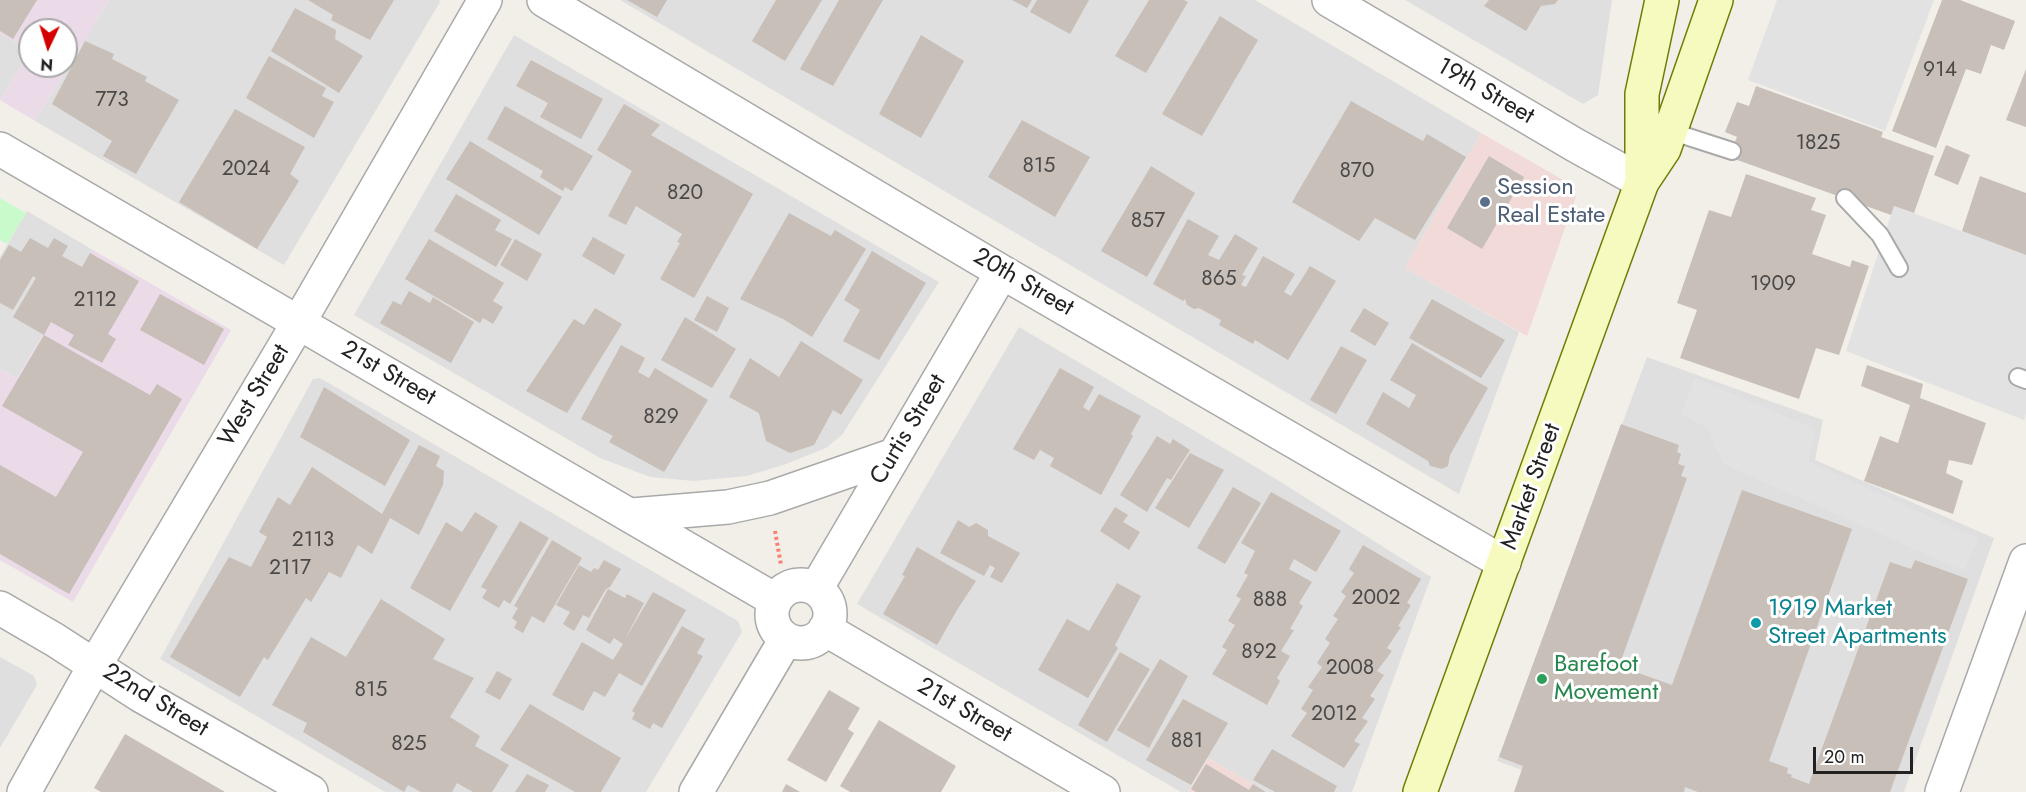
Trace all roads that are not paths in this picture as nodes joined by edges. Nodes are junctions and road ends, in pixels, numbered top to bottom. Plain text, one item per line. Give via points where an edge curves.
1 (485, 0) edge
2 (544, 0) edge
3 (1329, 0) edge
4 (1662, 0) edge
5 (1716, 0) edge
6 (1670, 131) junction
7 (0, 148) edge
8 (1732, 151) dead end
9 (1642, 182) junction
10 (1845, 198) dead end
11 (1899, 268) dead end
12 (1002, 272) junction
13 (299, 322) junction
14 (894, 455) junction
15 (632, 515) junction
16 (2026, 561) edge
17 (1504, 563) junction
18 (794, 592) junction
19 (0, 608) edge
20 (825, 629) junction
21 (786, 639) junction
22 (95, 665) junction
23 (24, 792) edge
24 (311, 792) edge
25 (696, 792) edge
26 (1103, 792) edge
27 (1420, 792) edge
28 (1942, 792) edge

1 - 13 street, West Street
2 - 12 street, 20th Street
3 - 9 street, 19th Street
4 - 9 main road, Market Street via 1642,94
5 - 6 main road, Market Street
6 - 8 lane
6 - 9 main road, Market Street via 1664,149
7 - 13 street, 21st Street
9 - 17 main road, Market Street
10 - 11 lane via 1880,235
12 - 14 street, Curtis Street
12 - 17 street, 20th Street
13 - 15 street, 21st Street
13 - 22 street, West Street
14 - 15 street via 770,498 728,507
14 - 18 street, Curtis Street
15 - 18 street, 21st Street
16 - 28 street
17 - 27 main road, Market Street
18 - 20 street via 824,597 830,619
18 - 21 street via 771,610 772,621
19 - 22 street, 22nd Street
20 - 21 street via 818,638 807,642
20 - 26 street, 21st Street
21 - 25 street
22 - 23 street, West Street
22 - 24 street, 22nd Street via 140,695

